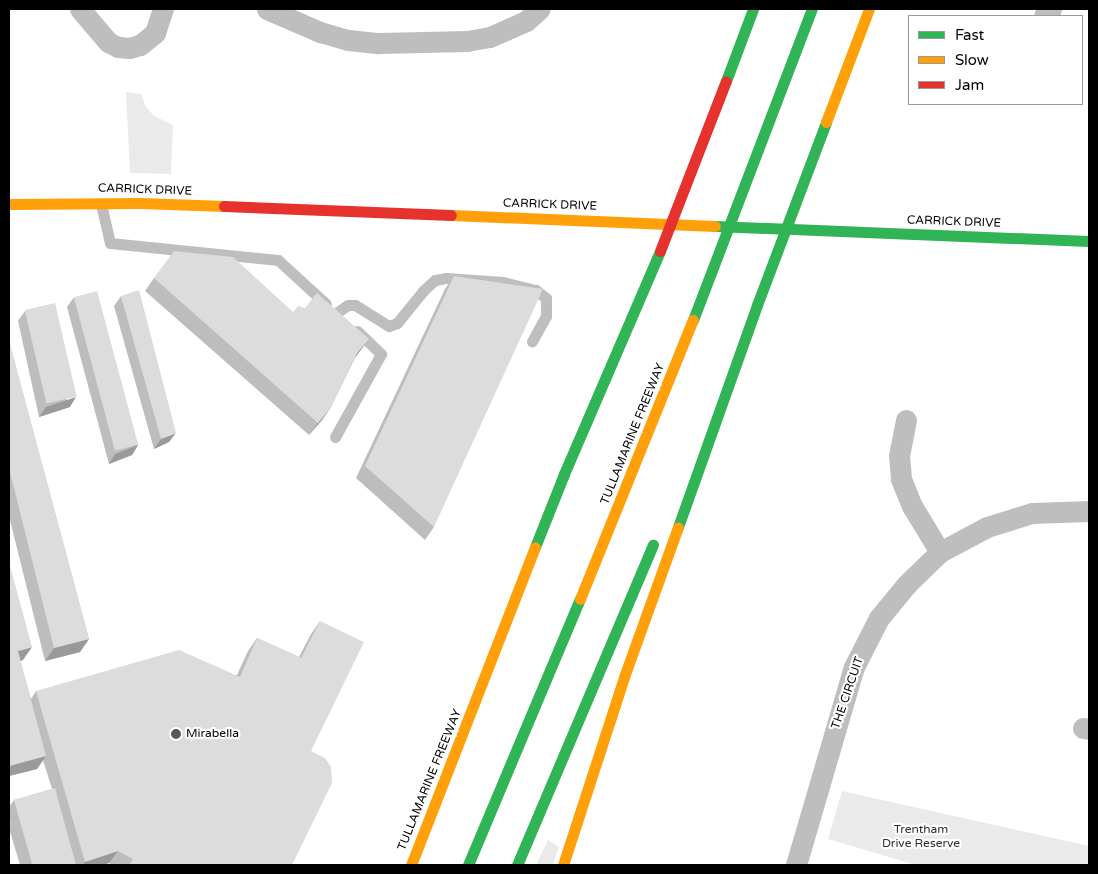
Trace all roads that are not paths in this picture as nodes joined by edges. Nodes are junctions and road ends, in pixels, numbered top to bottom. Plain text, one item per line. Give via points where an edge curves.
1 (80, 9) edge
2 (163, 9) edge
3 (267, 9) edge
4 (540, 9) edge
5 (753, 9) edge
6 (812, 9) edge
7 (869, 9) edge
8 (101, 202) junction
9 (9, 204) edge
10 (1089, 241) edge
11 (757, 305) junction
12 (342, 318) junction
13 (532, 342) dead end
14 (906, 420) dead end
15 (335, 437) dead end
16 (686, 469) dead end
17 (564, 474) junction
18 (1089, 511) edge
19 (658, 533) dead end
20 (940, 552) junction
21 (437, 765) dead end
22 (411, 865) edge
23 (468, 865) edge
24 (517, 865) edge
25 (563, 865) edge
26 (796, 865) edge

1 - 2 street via 108,42 118,47 140,45 155,33
3 - 4 street via 320,32 348,40 379,42 467,41 490,37 526,21
5 - 17 main road, TULLAMARINE FREEWAY via 649,279
6 - 23 main road, TULLAMARINE FREEWAY via 620,506
7 - 11 main road
8 - 9 main road, CARRICK DRIVE
8 - 10 main road, CARRICK DRIVE
8 - 12 lane via 110,243 278,260
11 - 16 main road
11 - 25 main road via 624,676
12 - 13 lane via 348,305 355,305 389,326 397,323 435,280 503,282 536,290 546,298 546,316
12 - 15 lane via 381,354
14 - 20 street via 899,455 901,479 912,506
17 - 21 main road
17 - 22 main road, TULLAMARINE FREEWAY
18 - 20 street, THE CIRCUIT via 1032,513 988,527
19 - 24 main road
20 - 26 street, THE CIRCUIT via 907,584 879,618 854,667

